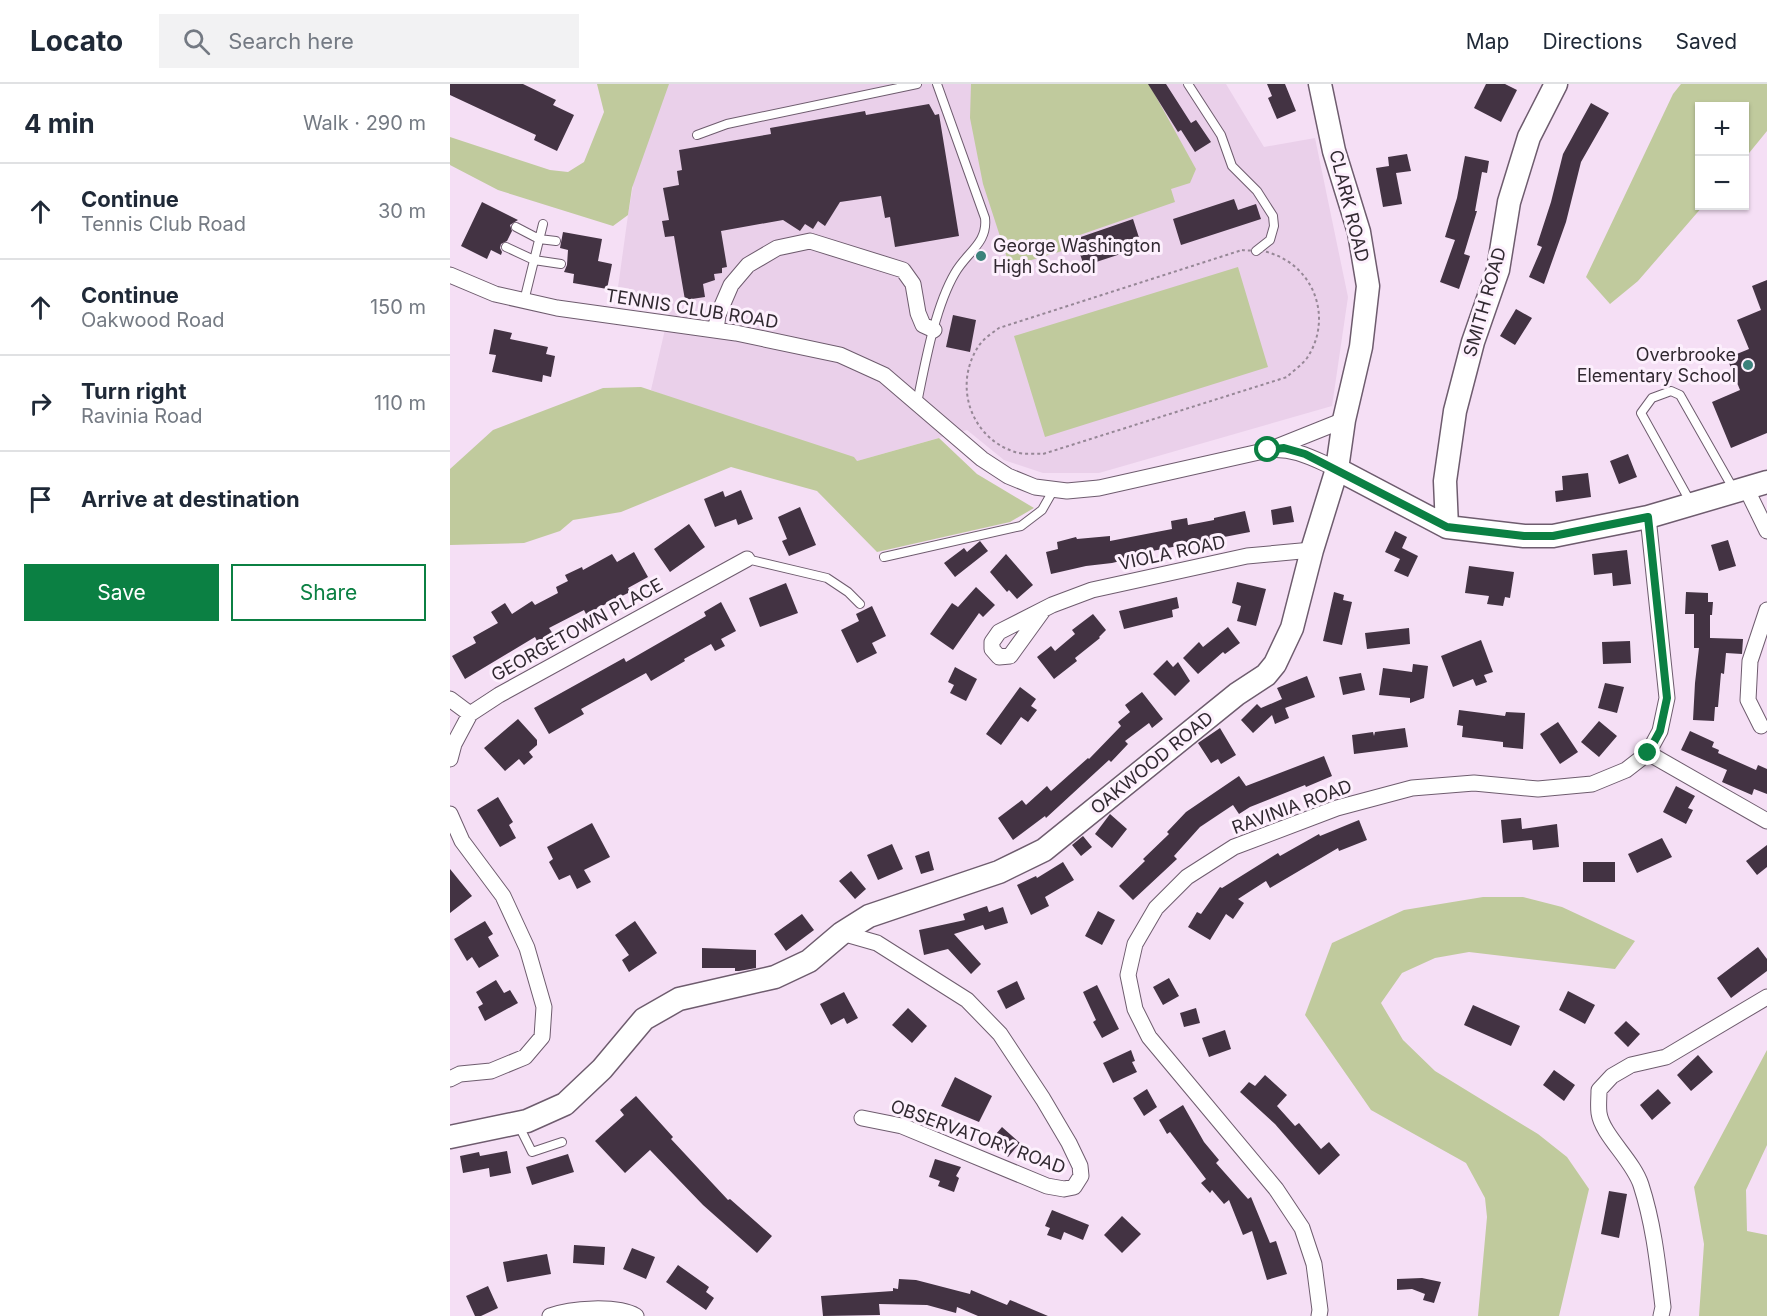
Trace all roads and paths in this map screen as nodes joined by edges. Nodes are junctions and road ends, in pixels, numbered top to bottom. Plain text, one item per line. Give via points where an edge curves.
1 (917, 84) edge
2 (937, 84) edge
3 (1188, 84) edge
4 (1320, 84) edge
5 (1556, 84) edge
6 (697, 135) dead end
7 (543, 224) dead end
8 (516, 227) dead end
9 (539, 239) junction
10 (556, 241) dead end
11 (506, 247) dead end
12 (1256, 251) junction
13 (534, 260) junction
14 (561, 264) dead end
15 (450, 276) edge
16 (524, 301) junction
17 (716, 330) junction
18 (934, 330) junction
19 (917, 403) junction
20 (1344, 420) junction
21 (1268, 450) junction
22 (1337, 469) junction
23 (1749, 487) edge
24 (1054, 489) junction
25 (1692, 504) junction
26 (1648, 517) junction
27 (1447, 527) junction
28 (1767, 531) edge
29 (1312, 550) junction
30 (884, 557) dead end
31 (747, 559) joint
32 (860, 604) dead end
33 (1044, 609) dead end
34 (1767, 610) edge
35 (450, 699) edge
36 (470, 714) junction
37 (1761, 726) dead end
38 (1648, 753) junction
39 (450, 759) edge
40 (450, 814) edge
41 (1767, 821) edge
42 (843, 933) junction
43 (1767, 997) edge
44 (450, 1079) edge
45 (862, 1118) dead end
46 (518, 1123) junction
47 (450, 1137) edge
48 (562, 1142) dead end
49 (550, 1316) edge
50 (636, 1316) edge
51 (1319, 1316) edge
52 (1661, 1316) edge

1 - 6 lane via 727,124
2 - 18 lane via 986,230 955,272
3 - 12 lane via 1221,135 1232,166 1257,191 1273,216 1270,240
4 - 20 main road, CLARK ROAD via 1334,151 1359,232 1368,286 1361,347
5 - 27 main road, SMITH ROAD via 1529,137 1509,202 1498,270 1455,411 1445,481
7 - 9 lane
8 - 9 lane
9 - 10 lane
9 - 13 lane
11 - 13 lane
12 - 12 path via 1242,250 999,328 979,345 968,369 966,396 975,421 992,441 1016,453 1043,454 1287,377 1306,359 1318,335 1320,309 1311,283 1293,263 1269,252
13 - 14 lane
13 - 16 lane
15 - 16 street, TENNIS CLUB ROAD
16 - 17 street, TENNIS CLUB ROAD
17 - 18 street via 731,285 748,265 777,248 810,241 903,270 913,284 923,325
17 - 19 street, TENNIS CLUB ROAD via 840,355 884,375
18 - 19 lane
19 - 24 street, TENNIS CLUB ROAD via 982,459 1008,476 1035,487
20 - 21 street, TENNIS CLUB ROAD
20 - 22 main road, CLARK ROAD
21 - 22 street, TENNIS CLUB ROAD via 1284,448
21 - 24 street, TENNIS CLUB ROAD via 1099,488
22 - 27 main road
22 - 29 main road, OAKWOOD ROAD
23 - 25 main road
23 - 25 lane via 1680,395 1671,391 1652,398 1641,413
23 - 28 street
24 - 30 lane via 1042,510 1021,526
25 - 26 main road
26 - 27 main road via 1553,536
26 - 38 street, RAVINIA ROAD via 1667,698 1660,731
29 - 33 street, VIOLA ROAD via 1247,556 1092,590
29 - 42 main road, OAKWOOD ROAD via 1292,628 1266,675 1237,694 1044,850 999,872 869,916
31 - 32 lane via 826,578
31 - 36 street, GEORGETOWN PLACE
34 - 37 street via 1750,661 1748,700
35 - 36 street
36 - 39 street, GEORGETOWN PLACE
38 - 41 street
38 - 51 street, RAVINIA ROAD via 1626,770 1592,784 1538,789 1474,783 1412,788 1337,808 1234,847 1187,877 1156,908 1135,944 1128,975 1135,1009 1149,1037 1276,1189 1302,1228 1314,1264
40 - 44 street via 462,841 503,896 527,948 544,1007 542,1037 525,1057 491,1071
42 - 45 street, OBSERVATORY ROAD via 877,943 967,1000 1000,1034 1043,1099 1069,1143 1081,1176 1074,1187 1047,1186 902,1126
42 - 46 main road, OAKWOOD ROAD via 809,961 775,977 679,999 644,1019 602,1069 565,1104
43 - 52 street via 1666,1057 1631,1065 1612,1076 1599,1090 1599,1115 1641,1183 1656,1243
46 - 47 main road, OAKWOOD ROAD
46 - 48 lane via 532,1152
49 - 50 street via 601,1309

